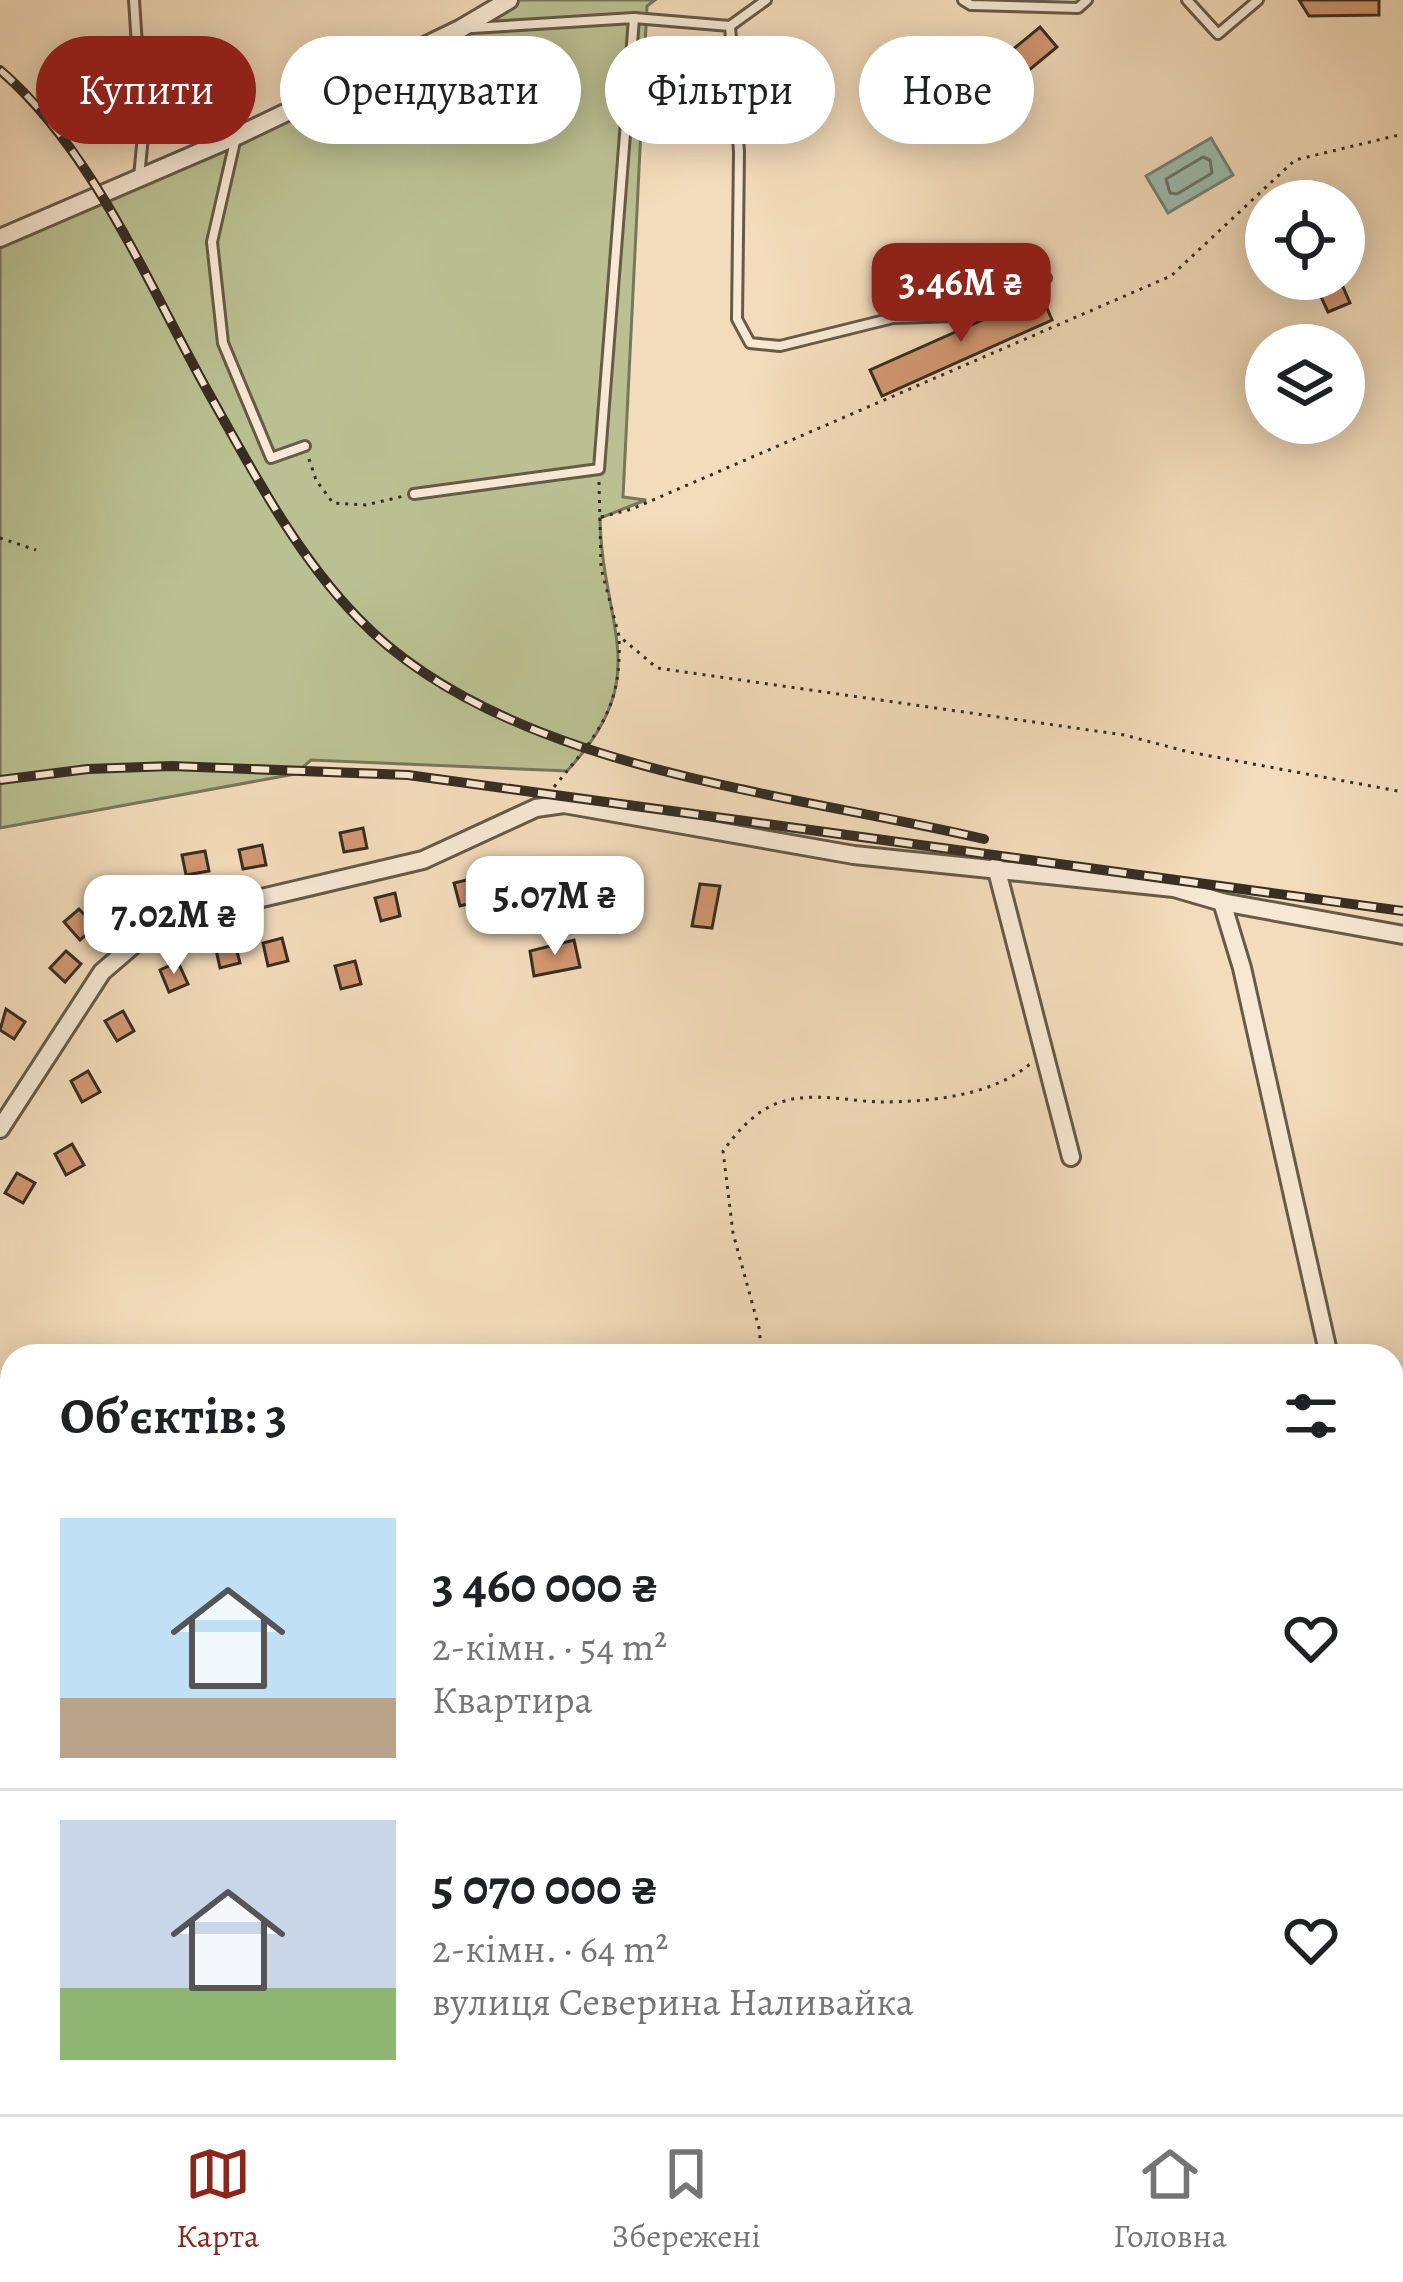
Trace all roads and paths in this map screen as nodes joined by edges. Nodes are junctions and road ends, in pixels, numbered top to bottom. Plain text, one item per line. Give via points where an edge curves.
1 (134, 0) edge
2 (509, 0) edge
3 (766, 0) edge
4 (963, 0) edge
5 (1087, 0) edge
6 (1187, 0) edge
7 (1258, 0) edge
8 (634, 18) junction
9 (730, 26) junction
10 (460, 29) junction
11 (256, 127) edge
12 (1403, 134) edge
13 (219, 144) edge
14 (235, 144) edge
15 (139, 179) junction
16 (0, 238) edge
17 (1046, 278) dead end
18 (305, 446) joint
19 (599, 469) junction
20 (414, 494) joint
21 (600, 518) junction
22 (0, 538) edge
23 (36, 550) dead end
24 (619, 636) junction
25 (1403, 792) edge
26 (536, 808) junction
27 (996, 867) junction
28 (1222, 902) junction
29 (1403, 935) edge
30 (1042, 1038) junction
31 (0, 1129) edge
32 (1071, 1157) dead end
33 (761, 1344) edge
34 (1326, 1344) edge

1 - 15 lane
2 - 10 street
3 - 9 lane
4 - 5 lane via 1036,8 1078,8
6 - 7 lane via 1218,34
8 - 9 lane
8 - 10 lane
8 - 19 lane
9 - 17 lane via 739,152 736,319 750,344 780,346 893,318 956,316
10 - 11 street
12 - 21 path via 1295,160 1171,276
13 - 15 street
14 - 18 lane via 212,242 223,343 271,458
15 - 16 street
18 - 20 path via 333,503
19 - 20 lane
19 - 21 path
21 - 24 path via 601,568
22 - 23 path
24 - 25 path via 657,668 1124,735
24 - 26 path via 621,677 611,712
26 - 27 street via 564,804 854,855
26 - 31 street via 424,860 160,922 102,972
27 - 28 street via 1174,888
27 - 30 street
28 - 29 street
28 - 34 street
30 - 32 street
30 - 33 path via 1029,1067 985,1089 878,1102 779,1102 742,1126 723,1151

